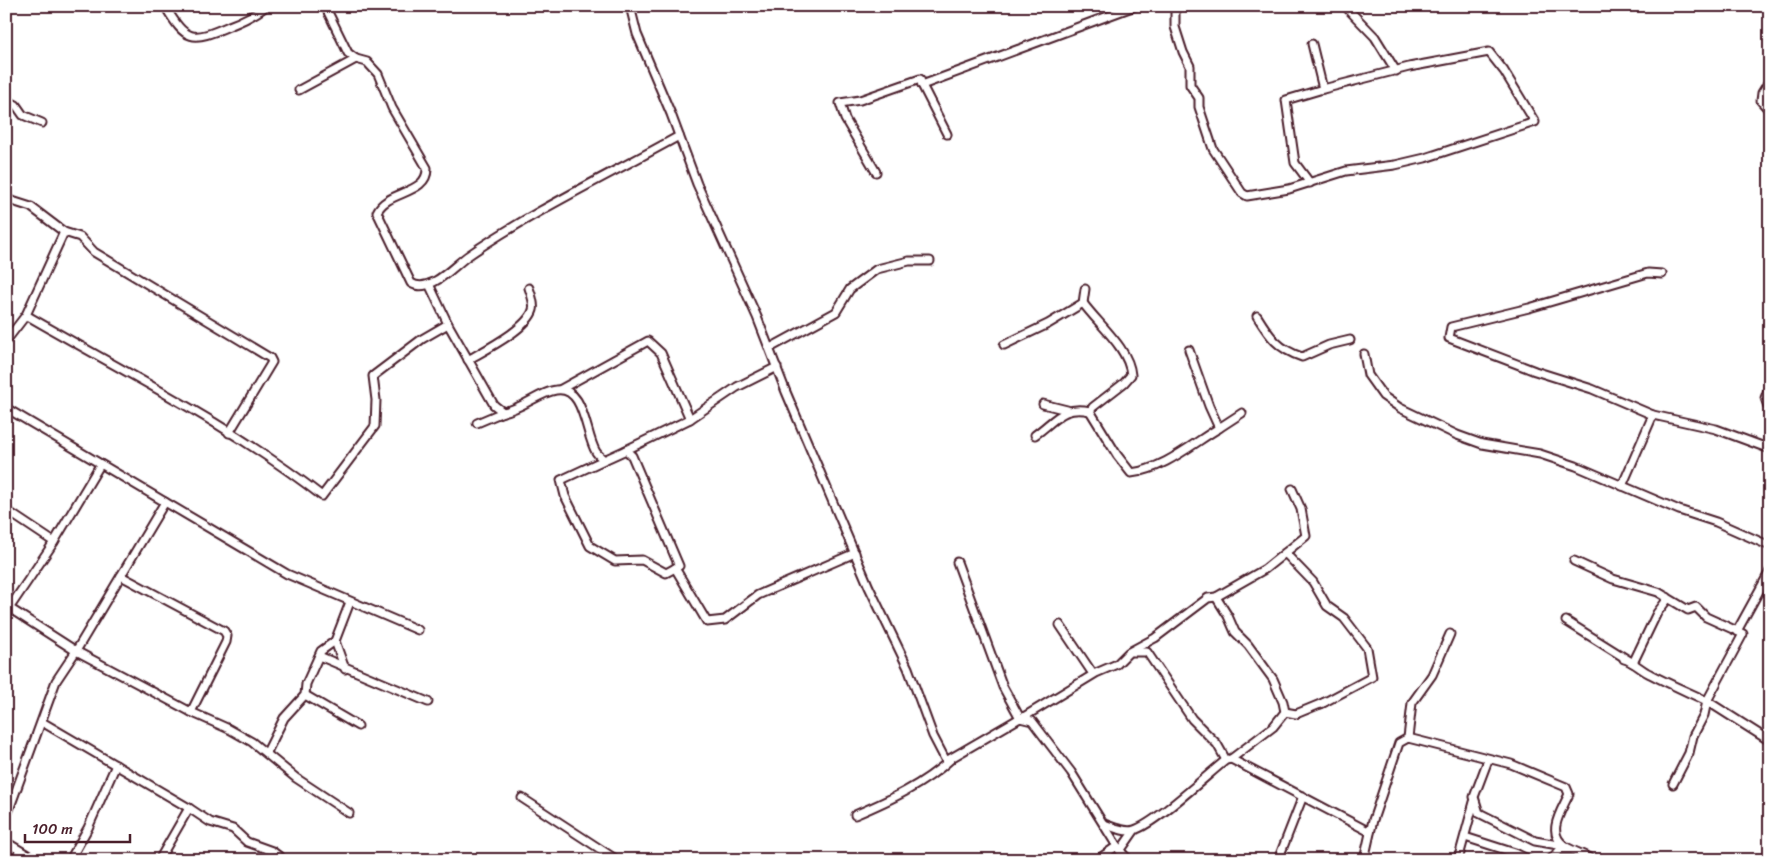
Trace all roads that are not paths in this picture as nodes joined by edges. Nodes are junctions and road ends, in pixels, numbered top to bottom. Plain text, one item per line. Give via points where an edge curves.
1 (165, 6) edge
2 (266, 6) edge
3 (325, 6) edge
4 (630, 6) edge
5 (1135, 6) edge
6 (1175, 6) edge
7 (1348, 9) dead end
8 (1312, 44) dead end
9 (356, 59) junction
10 (1396, 71) junction
11 (1770, 80) edge
12 (922, 85) junction
13 (1323, 89) junction
14 (299, 90) dead end
15 (6, 100) edge
16 (1770, 111) edge
17 (42, 123) dead end
18 (947, 134) dead end
19 (679, 136) junction
20 (876, 172) dead end
21 (1310, 183) junction
22 (6, 199) edge
23 (64, 232) junction
24 (930, 261) dead end
25 (1662, 274) dead end
26 (429, 284) junction
27 (530, 288) dead end
28 (1085, 289) dead end
29 (1083, 303) junction
30 (26, 315) junction
31 (1257, 316) dead end
32 (448, 324) junction
33 (1350, 340) dead end
34 (6, 341) edge
35 (1004, 345) dead end
36 (770, 348) junction
37 (1188, 350) dead end
38 (1364, 354) dead end
39 (468, 360) junction
40 (777, 367) junction
41 (1770, 385) edge
42 (560, 390) junction
43 (1043, 404) dead end
44 (6, 408) edge
45 (1067, 410) junction
46 (1090, 411) junction
47 (503, 412) junction
48 (1770, 412) edge
49 (1242, 413) dead end
50 (1653, 415) junction
51 (690, 419) junction
52 (477, 423) dead end
53 (1219, 428) junction
54 (229, 433) junction
55 (1035, 435) dead end
56 (1770, 449) edge
57 (626, 450) junction
58 (604, 460) junction
59 (100, 465) junction
60 (1622, 486) junction
61 (1292, 489) dead end
62 (164, 502) junction
63 (6, 510) edge
64 (54, 542) junction
65 (1770, 546) edge
66 (855, 553) junction
67 (1285, 553) junction
68 (1574, 561) dead end
69 (956, 562) dead end
70 (675, 568) junction
71 (1770, 571) edge
72 (121, 576) junction
73 (1216, 597) junction
74 (1667, 597) junction
75 (350, 602) junction
76 (7, 609) edge
77 (1566, 622) dead end
78 (1060, 624) dead end
79 (418, 630) dead end
80 (1737, 630) junction
81 (1450, 634) dead end
82 (336, 641) junction
83 (76, 652) junction
84 (1129, 652) junction
85 (319, 656) junction
86 (1624, 659) junction
87 (346, 669) junction
88 (1093, 674) junction
89 (305, 694) junction
90 (1707, 700) junction
91 (428, 702) dead end
92 (191, 712) junction
93 (1285, 712) junction
94 (1021, 718) junction
95 (42, 722) junction
96 (358, 726) dead end
97 (1408, 738) junction
98 (1770, 741) edge
99 (267, 752) junction
100 (952, 759) junction
101 (1228, 759) junction
102 (1488, 760) junction
103 (116, 765) junction
104 (1673, 784) dead end
105 (1303, 796) junction
106 (522, 798) dead end
107 (1475, 799) junction
108 (189, 808) junction
109 (349, 813) dead end
110 (855, 815) dead end
111 (6, 818) edge
112 (1103, 823) junction
113 (1134, 831) junction
114 (1370, 832) junction
115 (1465, 837) junction
116 (6, 842) edge
117 (1566, 846) junction
118 (1119, 848) junction
119 (1574, 850) junction
120 (36, 860) edge
121 (70, 860) edge
122 (160, 860) edge
123 (284, 860) edge
124 (617, 860) edge
125 (1096, 860) edge
126 (1130, 860) edge
127 (1278, 860) edge
128 (1364, 860) edge
129 (1458, 860) edge
130 (1529, 860) edge
131 (1550, 860) edge
132 (1593, 860) edge

1 - 2 street via 187,35 202,38 220,32
3 - 9 street via 348,53
4 - 19 street via 637,34
5 - 12 street
6 - 21 street via 1176,26 1190,66 1190,85 1199,98 1212,144 1242,193 1247,196 1272,194
7 - 10 street via 1375,37
8 - 13 street
9 - 14 street
9 - 26 street via 367,62 378,74 392,108 427,168 424,181 386,200 377,212 411,283 416,286
10 - 13 street
10 - 21 street via 1489,52 1535,122 1425,158 1346,171
11 - 16 street via 1761,101
12 - 18 street
12 - 20 street via 920,79 860,100 840,103 845,118
13 - 21 street via 1286,100 1295,163
15 - 17 street via 16,105 23,115
19 - 26 street via 537,214 468,255
19 - 36 street
22 - 23 street via 31,207
23 - 30 street
23 - 54 street via 80,237 94,252 270,358 272,362
24 - 36 street via 909,261 877,269 850,288 836,312
25 - 50 street via 1648,273 1451,327 1449,338 1592,389
26 - 32 street
27 - 39 street via 534,309 529,318
28 - 29 street
29 - 35 street
29 - 46 street via 1120,350 1130,366 1131,375
30 - 34 street
30 - 54 street
31 - 33 street via 1284,351 1302,357
32 - 39 street
32 - 54 street via 373,376 375,426 322,496
36 - 40 street
37 - 53 street
38 - 60 street via 1368,375 1383,396 1400,408 1482,444 1540,454
39 - 47 street via 494,405
40 - 51 street
40 - 66 street
41 - 48 street via 1766,398
42 - 47 street
42 - 51 street via 648,340 660,353
42 - 58 street via 565,389 574,396 596,452
43 - 45 street
44 - 59 street
45 - 46 street
45 - 55 street
46 - 53 street via 1116,455 1131,473 1142,472 1179,454
47 - 52 street
49 - 53 street
50 - 56 street via 1716,429
50 - 60 street
51 - 57 street
57 - 58 street
57 - 70 street via 632,456 679,566
58 - 70 street via 561,480 565,496 590,546 615,561 642,560 666,573
59 - 62 street
59 - 64 street
60 - 65 street
61 - 67 street via 1301,509 1306,536
62 - 72 street
62 - 75 street via 287,574
63 - 64 street
64 - 76 street
66 - 70 street via 758,595 725,620 707,622
66 - 100 street via 908,668 933,736 946,760
67 - 73 street via 1265,569
67 - 93 street via 1313,582 1327,606 1344,618 1367,648 1372,677 1324,703 1296,714
68 - 74 street via 1613,579
69 - 94 street via 1003,687
71 - 80 street
72 - 83 street
72 - 92 street via 228,636
73 - 84 street via 1208,598 1155,638
73 - 93 street via 1234,632 1273,679
74 - 80 street via 1688,610 1696,607 1706,617
74 - 86 street via 1633,663
75 - 79 street
75 - 82 street
76 - 83 street
77 - 86 street via 1610,647
78 - 88 street
80 - 90 street via 1743,634
81 - 97 street via 1432,674 1412,703
82 - 85 street
82 - 87 street
83 - 92 street
83 - 95 street via 56,681
84 - 88 street via 1117,664
84 - 101 street via 1147,652 1192,719
85 - 87 street
85 - 89 street via 306,684
86 - 90 street
87 - 91 street
88 - 94 street
89 - 96 street
89 - 99 street via 284,718
90 - 98 street
90 - 104 street via 1689,753
92 - 99 street via 229,729
93 - 101 street via 1273,727
94 - 100 street
94 - 112 street via 1032,721 1071,772
95 - 103 street
95 - 111 street
97 - 102 street
97 - 114 street via 1399,743
99 - 109 street via 296,778
100 - 110 street via 901,796
101 - 105 street
101 - 113 street
102 - 107 street
102 - 117 street via 1511,764 1566,787 1569,794 1555,829
103 - 108 street
103 - 121 street
105 - 114 street
105 - 127 street
106 - 124 street
107 - 115 street
107 - 117 street via 1479,813 1487,819 1536,841
108 - 122 street
108 - 123 street
112 - 113 street
112 - 118 street
113 - 118 street
114 - 128 street
115 - 129 street
115 - 130 street
116 - 120 street
117 - 119 street
118 - 125 street
118 - 126 street
119 - 131 street via 1560,850
119 - 132 street

